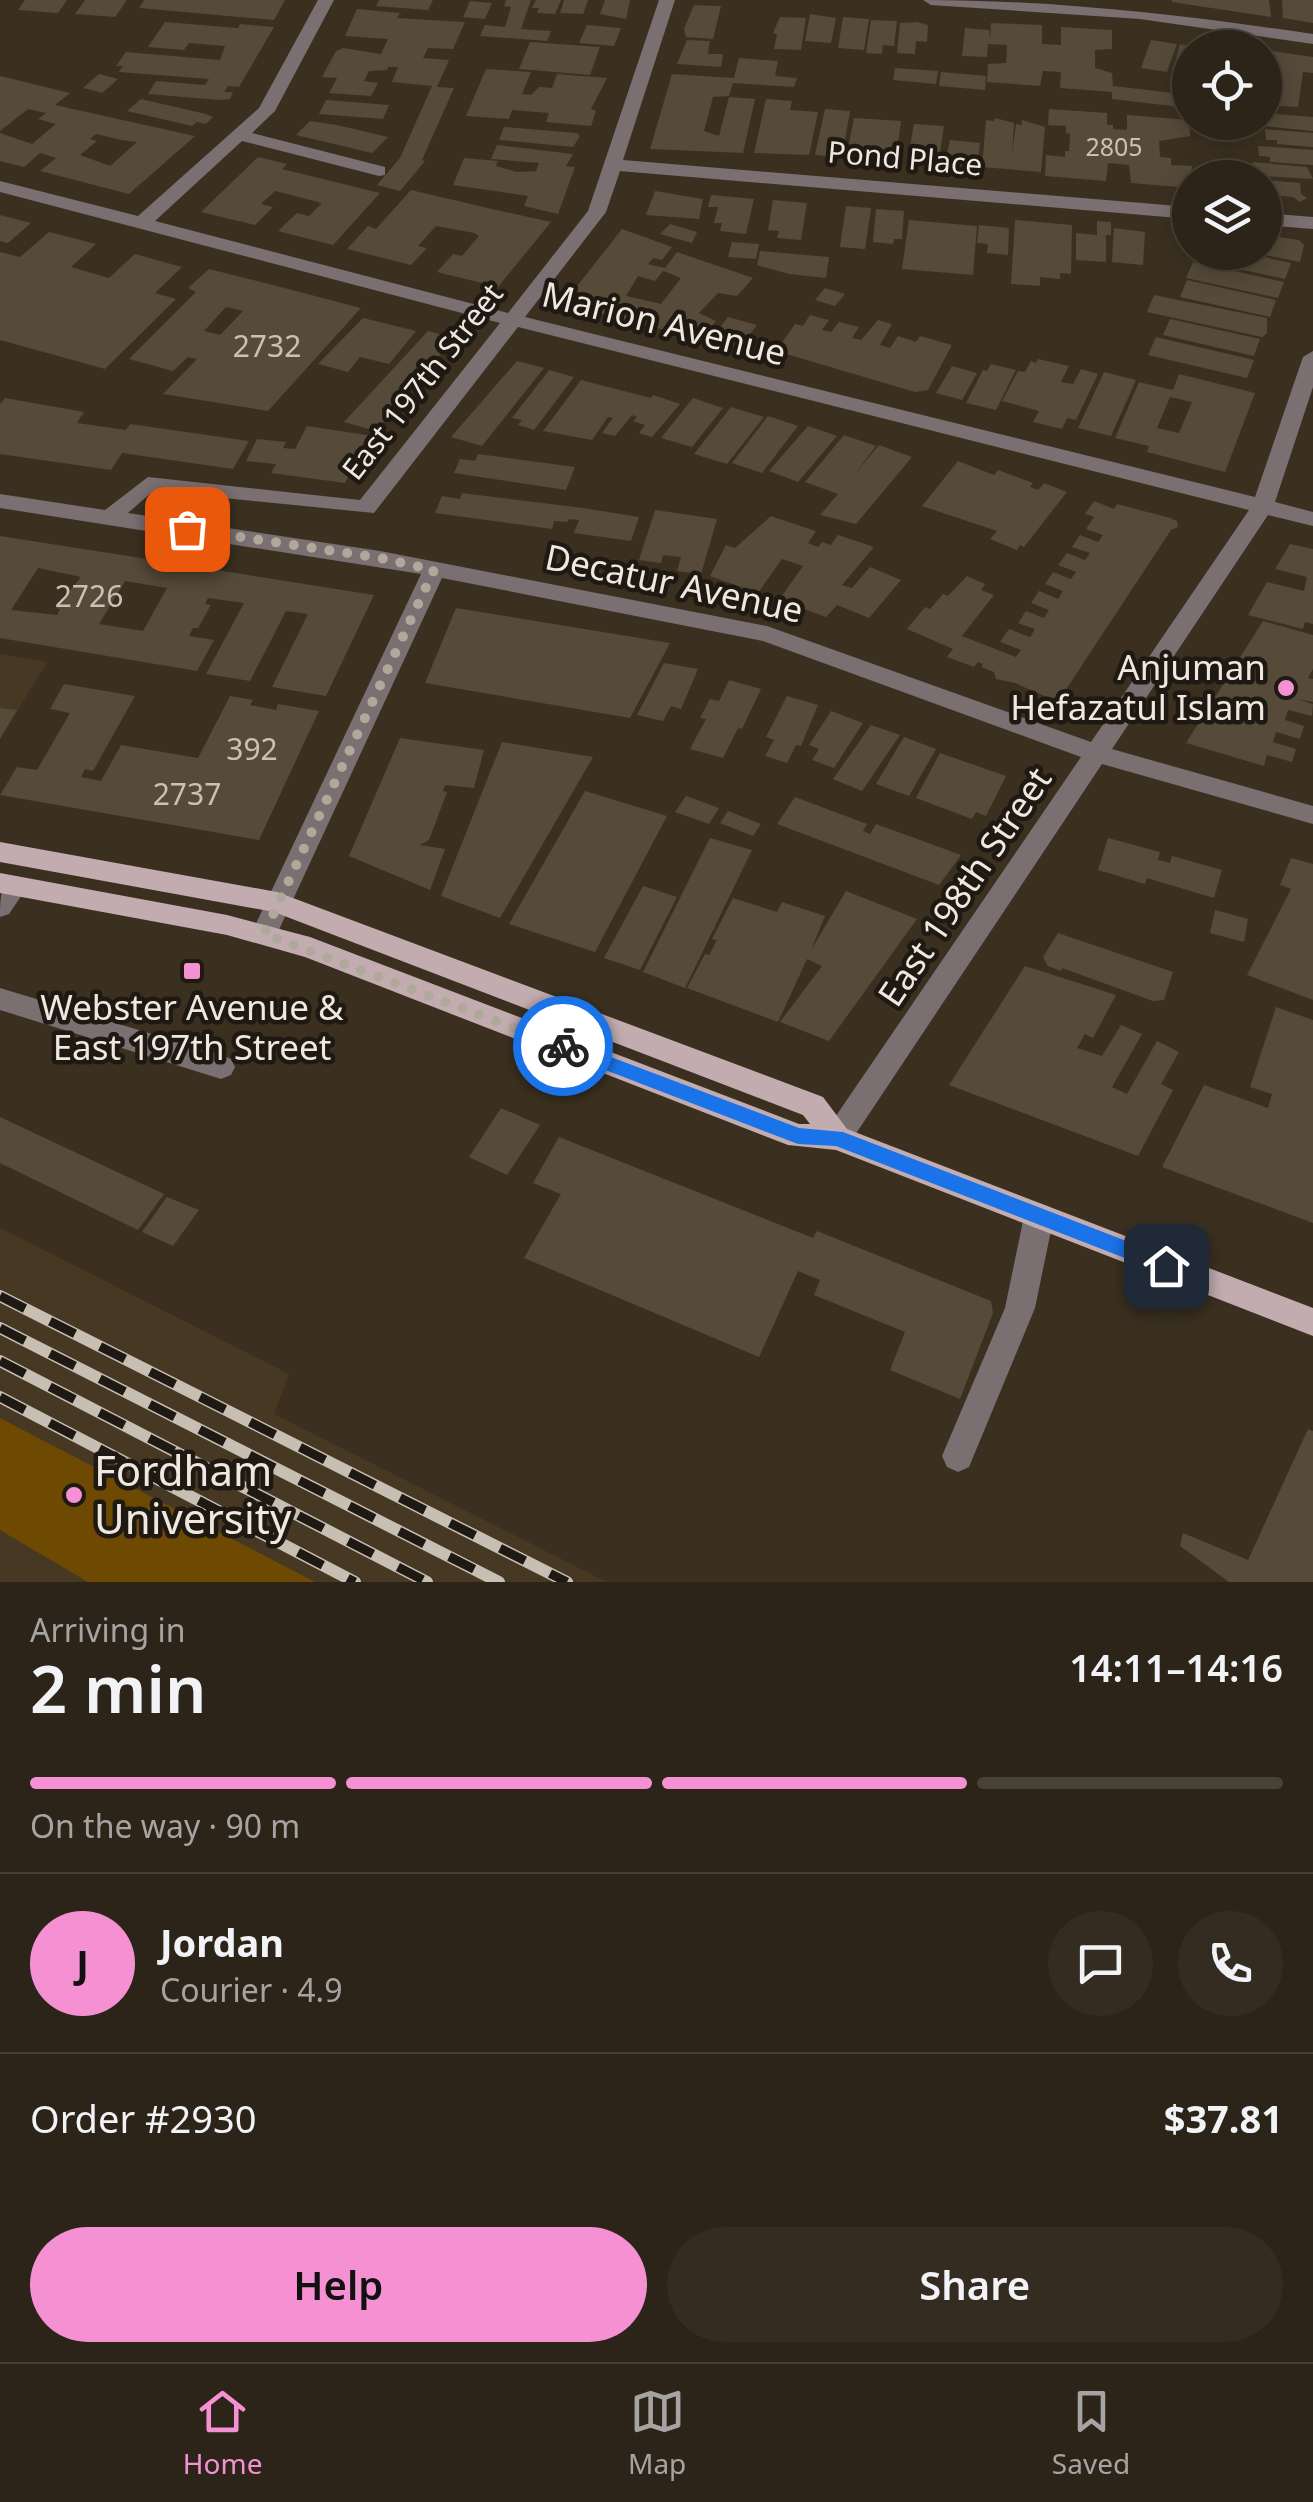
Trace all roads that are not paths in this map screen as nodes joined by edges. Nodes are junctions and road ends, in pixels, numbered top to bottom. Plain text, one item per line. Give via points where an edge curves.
1 (326, 0) edge
2 (666, 0) edge
3 (931, 0) edge
4 (1044, 4) edge
5 (1313, 39) edge
6 (238, 135) junction
7 (616, 165) junction
8 (379, 171) dead end
9 (0, 186) edge
10 (1172, 211) edge
11 (1282, 220) edge
12 (141, 223) junction
13 (1313, 223) edge
14 (513, 320) junction
15 (1313, 357) edge
16 (0, 501) edge
17 (1262, 508) junction
18 (110, 517) junction
19 (1313, 519) edge
20 (434, 570) junction
21 (1098, 754) junction
22 (1313, 815) edge
23 (0, 852) edge
24 (5, 892) edge
25 (277, 902) junction
26 (264, 934) junction
27 (0, 999) edge
28 (221, 1067) dead end
29 (836, 1138) junction
30 (1039, 1216) junction
31 (1313, 1322) edge
32 (958, 1456) dead end

1 - 6 street via 266,110
2 - 7 street, East 197th Street
3 - 4 street
4 - 5 street
6 - 8 street
6 - 12 street
7 - 10 street, Pond Place
7 - 14 street, East 197th Street via 598,212
9 - 12 street, Marion Avenue
11 - 13 street
12 - 14 street, Marion Avenue
14 - 17 street, Marion Avenue
14 - 18 street, East 197th Street via 366,508 148,484
15 - 17 street, East 198th Street
16 - 18 street, Decatur Avenue
17 - 19 street, Marion Avenue
17 - 21 street, East 198th Street
18 - 20 street, Decatur Avenue
20 - 21 street, Decatur Avenue via 767,634
20 - 25 street
21 - 22 street, Decatur Avenue
21 - 29 street, East 198th Street
23 - 25 main road
24 - 26 main road
25 - 26 street
25 - 29 main road via 813,1106
26 - 29 main road via 798,1136
27 - 28 street
29 - 30 main road
30 - 31 main road
30 - 32 street via 1020,1308

